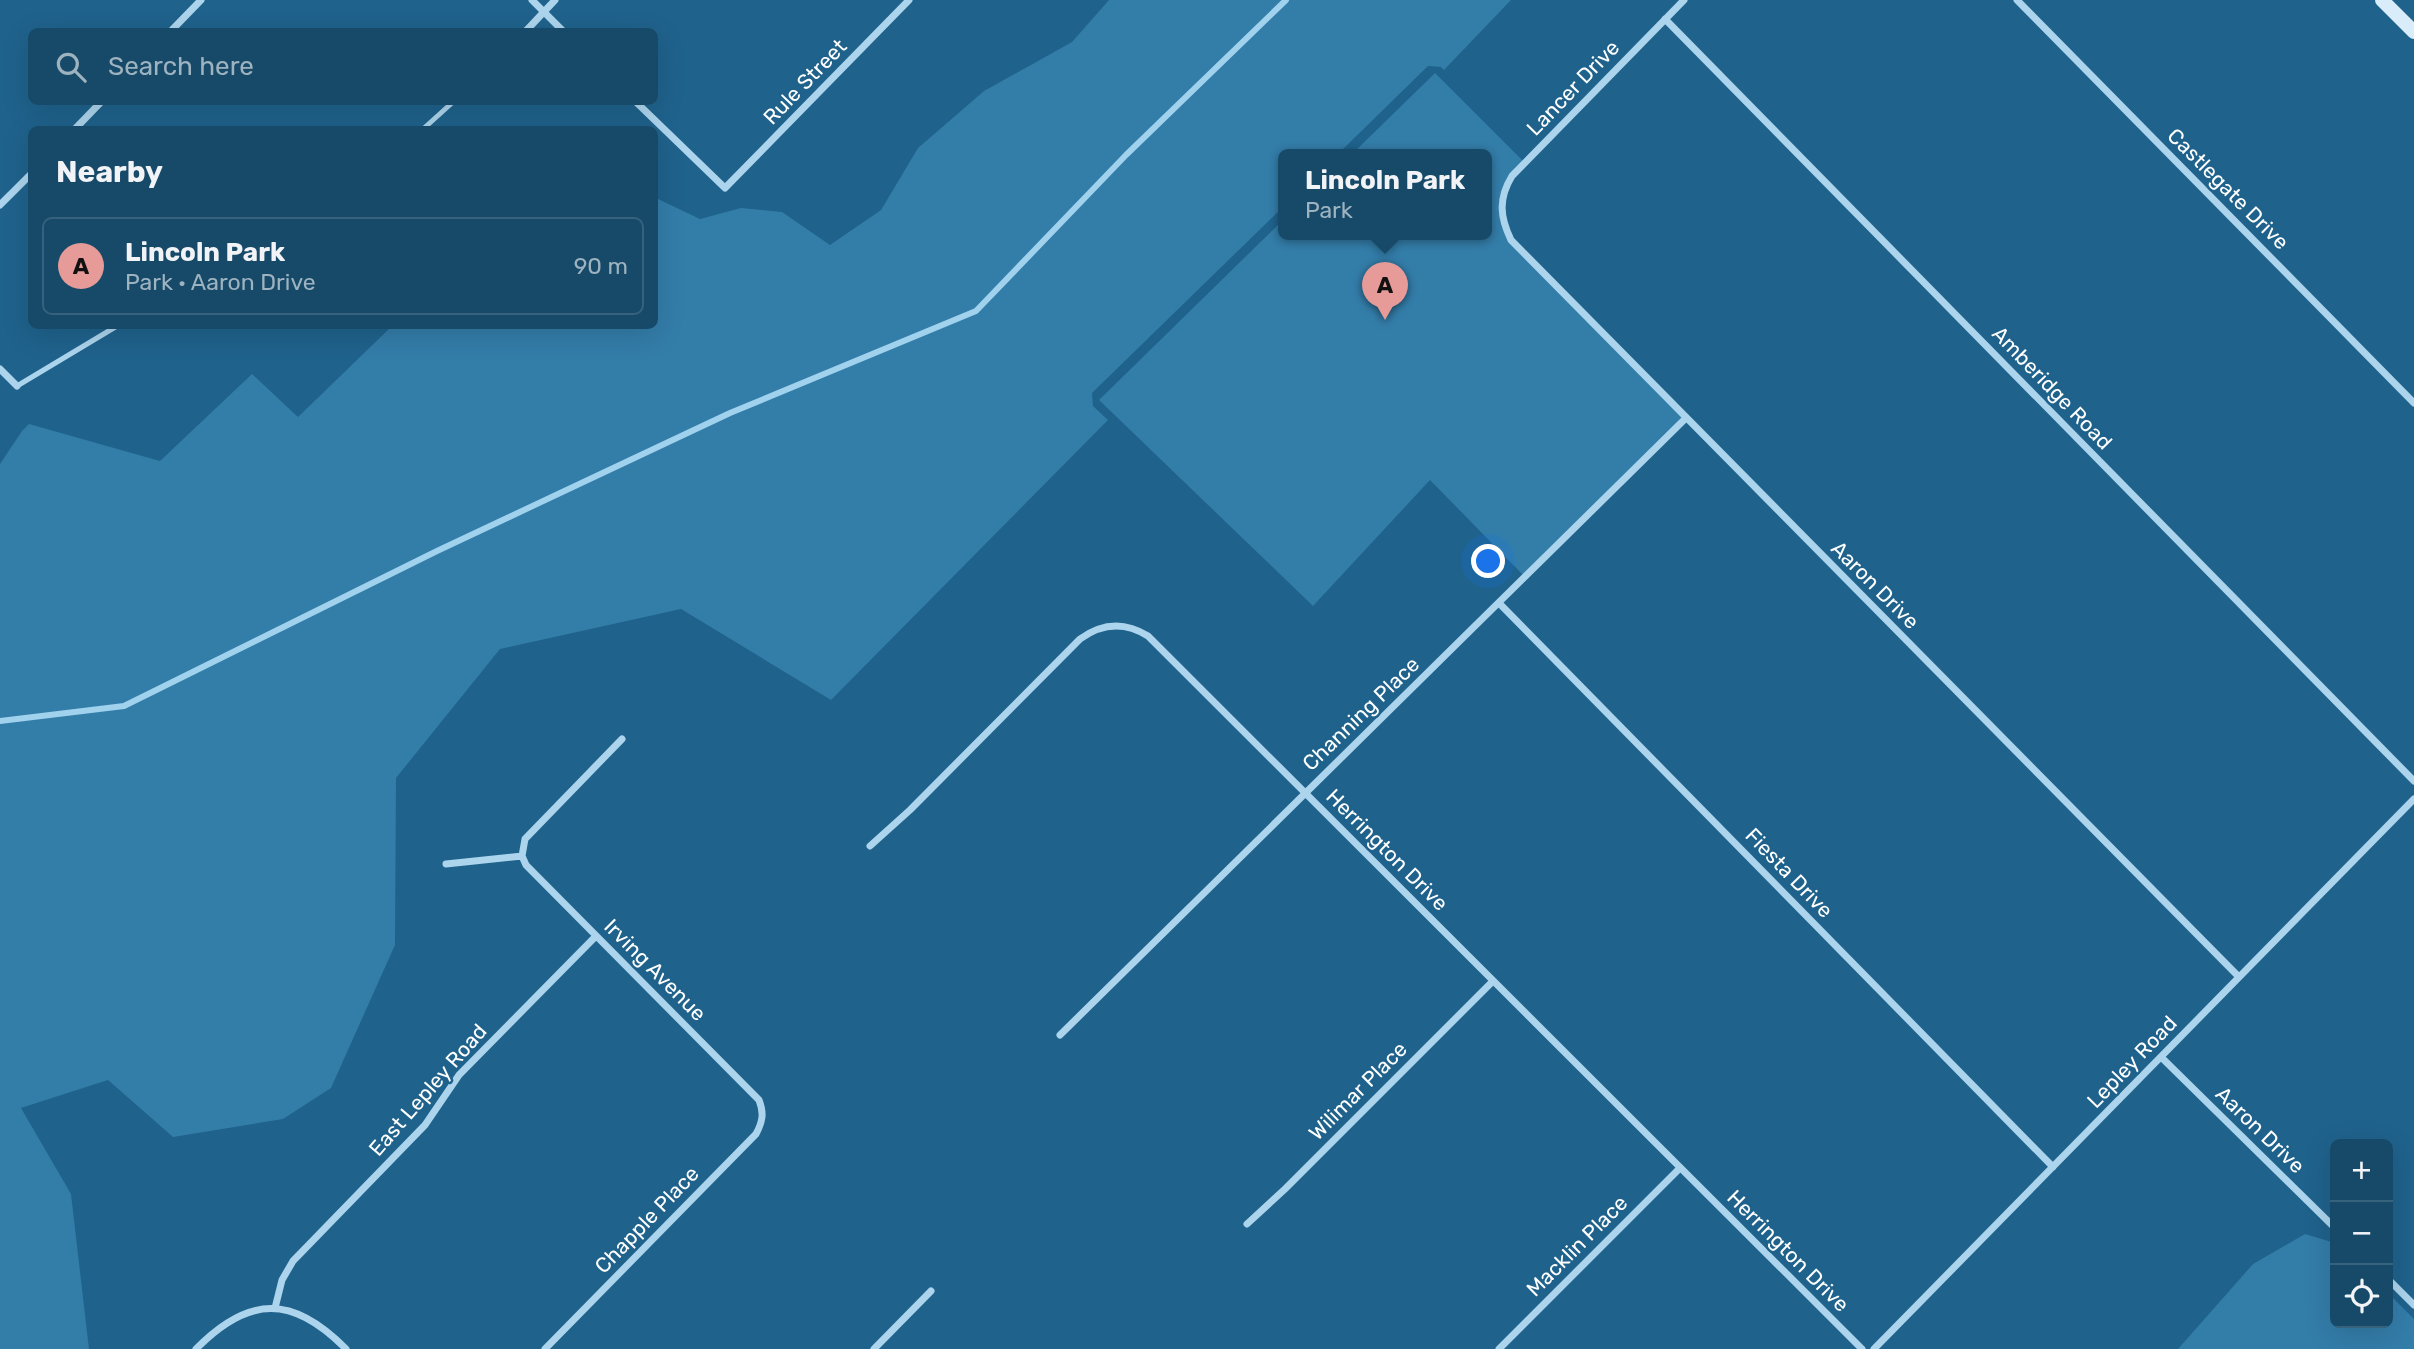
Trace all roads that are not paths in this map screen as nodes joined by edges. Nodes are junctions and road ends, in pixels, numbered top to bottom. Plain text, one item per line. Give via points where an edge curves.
1 (201, 0) edge
2 (532, 0) edge
3 (555, 0) edge
4 (909, 0) edge
5 (1684, 0) edge
6 (2017, 0) edge
7 (2382, 0) edge
8 (544, 12) junction
9 (1665, 19) junction
10 (174, 28) edge
11 (529, 28) edge
12 (560, 28) edge
13 (2414, 32) edge
14 (98, 105) edge
15 (450, 105) edge
16 (639, 105) edge
17 (78, 126) edge
18 (426, 126) edge
19 (28, 177) edge
20 (0, 205) edge
21 (1501, 208) joint
22 (112, 329) edge
23 (0, 369) edge
24 (17, 386) joint
25 (2414, 403) edge
26 (1686, 418) junction
27 (1499, 603) junction
28 (622, 739) dead end
29 (2414, 781) edge
30 (1306, 793) junction
31 (2414, 799) edge
32 (870, 846) dead end
33 (522, 856) junction
34 (446, 863) dead end
35 (596, 936) junction
36 (2239, 977) junction
37 (1493, 981) junction
38 (1060, 1035) dead end
39 (2161, 1058) junction
40 (763, 1110) joint
41 (2053, 1167) junction
42 (1680, 1168) junction
43 (2330, 1223) edge
44 (1247, 1224) dead end
45 (2393, 1284) edge
46 (931, 1291) dead end
47 (2414, 1305) edge
48 (275, 1308) junction
49 (196, 1349) edge
50 (346, 1349) edge
51 (545, 1349) edge
52 (874, 1349) edge
53 (1499, 1349) edge
54 (1862, 1349) edge
55 (1874, 1349) edge

1 - 10 street
2 - 8 street
3 - 8 street
4 - 16 street, Rule Street via 725,188
5 - 9 street, Lancer Drive
6 - 25 street, Castlegate Drive
7 - 13 street
8 - 11 street
8 - 12 street
9 - 21 street, Lancer Drive via 1512,176
9 - 29 street, Amberidge Road
14 - 17 street
15 - 18 lane
19 - 20 street
21 - 26 street, Aaron Drive via 1511,240
22 - 24 lane
23 - 24 street
26 - 27 street, Channing Place
26 - 36 street, Aaron Drive
27 - 30 street, Channing Place
27 - 41 street, Fiesta Drive
28 - 33 street via 525,839
30 - 32 street, Herrington Drive via 1148,636 1120,625 1102,626 1080,639
30 - 37 street, Herrington Drive
30 - 38 street, Channing Place
31 - 36 street, Lepley Road
33 - 34 street
33 - 35 street, Irving Avenue
35 - 40 street, Irving Avenue via 759,1100
35 - 48 street, East Lepley Road via 458,1075 425,1125 293,1261
36 - 39 street, Lepley Road
37 - 42 street, Herrington Drive
37 - 44 street, Wilimar Place
39 - 41 street, Lepley Road
39 - 43 street, Aaron Drive
40 - 51 street, Chapple Place via 756,1134
41 - 55 street, Lepley Road
42 - 53 street, Macklin Place
42 - 54 street, Herrington Drive
45 - 47 street
46 - 52 street
48 - 49 street via 238,1315
48 - 50 street via 305,1315

